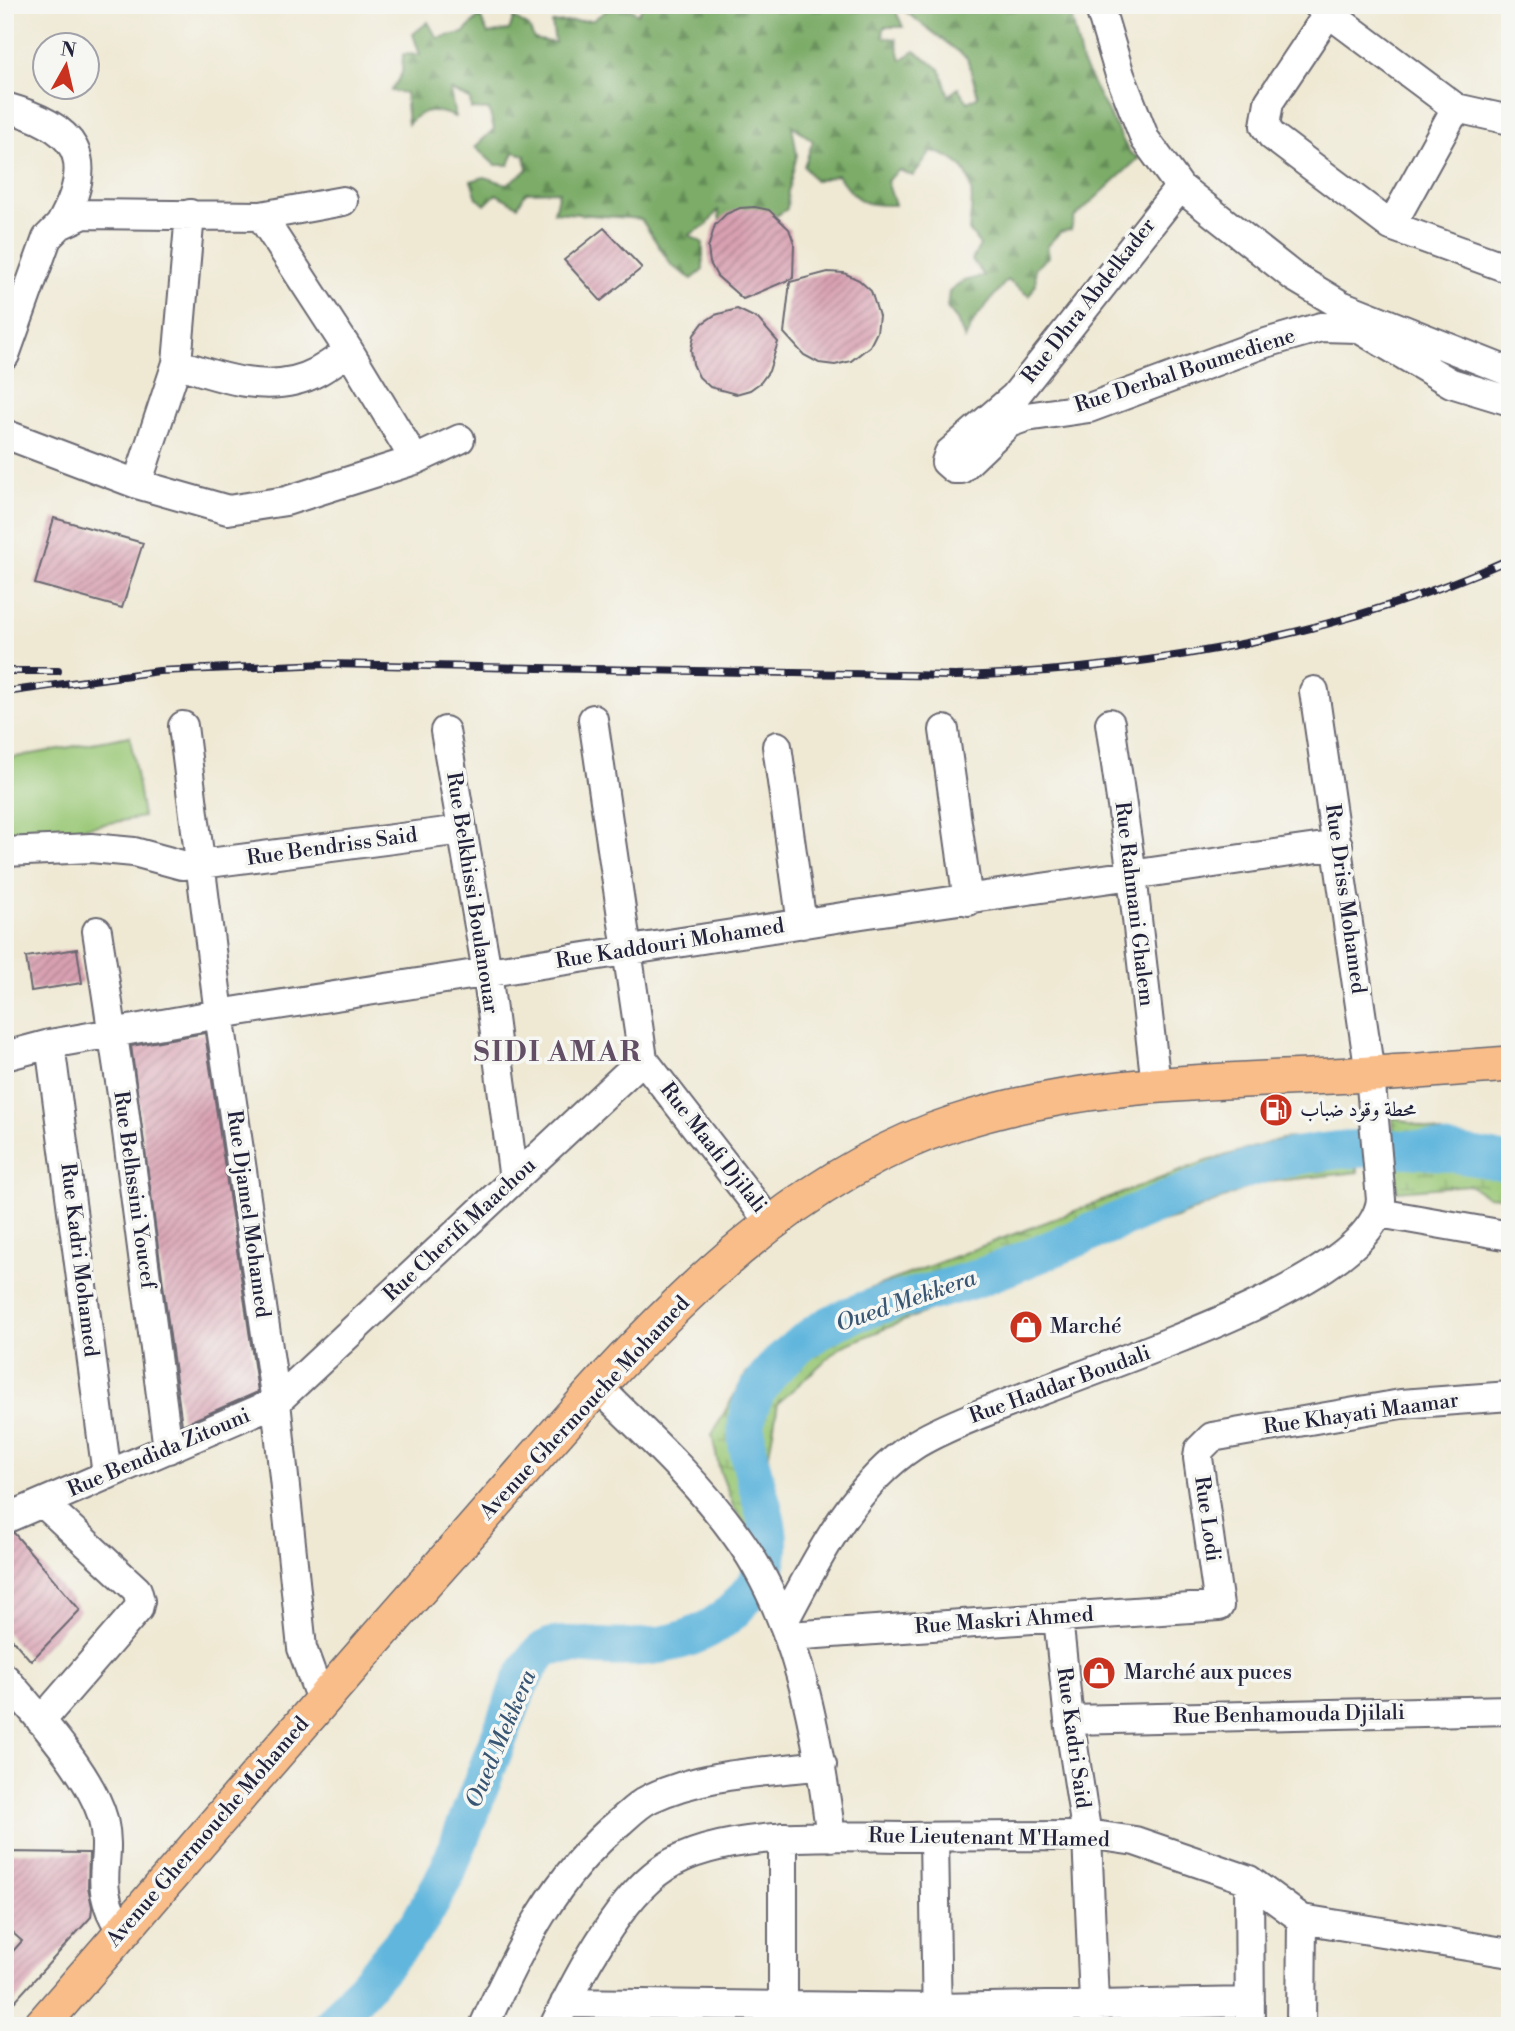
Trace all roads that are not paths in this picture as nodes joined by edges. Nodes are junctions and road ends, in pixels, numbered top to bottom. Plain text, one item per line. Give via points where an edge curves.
1 (1099, 5) edge
2 (1324, 9) edge
3 (5, 107) edge
4 (1456, 108) junction
5 (1510, 120) edge
6 (1181, 187) junction
7 (343, 201) dead end
8 (190, 214) junction
9 (261, 216) junction
10 (60, 225) junction
11 (1391, 226) junction
12 (1510, 269) edge
13 (349, 351) junction
14 (5, 355) edge
15 (177, 363) junction
16 (1510, 372) edge
17 (1510, 401) edge
18 (1011, 412) joint
19 (5, 434) edge
20 (460, 439) dead end
21 (415, 460) junction
22 (138, 484) junction
23 (1314, 691) dead end
24 (593, 719) dead end
25 (1110, 723) dead end
26 (183, 726) dead end
27 (944, 730) dead end
28 (445, 732) dead end
29 (777, 746) dead end
30 (462, 830) junction
31 (1338, 845) junction
32 (5, 852) edge
33 (201, 864) junction
34 (1132, 875) junction
35 (968, 901) junction
36 (802, 924) junction
37 (97, 931) dead end
38 (626, 952) junction
39 (487, 972) junction
40 (219, 1014) junction
41 (112, 1032) junction
42 (50, 1044) junction
43 (5, 1056) edge
44 (643, 1059) junction
45 (1510, 1064) edge
46 (1156, 1085) junction
47 (1372, 1091) junction
48 (514, 1180) junction
49 (1380, 1206) junction
50 (771, 1224) junction
51 (1510, 1236) edge
52 (598, 1388) junction
53 (1510, 1395) edge
54 (276, 1402) junction
55 (1212, 1437) joint
56 (168, 1449) junction
57 (107, 1475) junction
58 (43, 1503) junction
59 (5, 1520) edge
60 (1219, 1606) joint
61 (1058, 1618) junction
62 (782, 1620) junction
63 (5, 1678) edge
64 (321, 1700) junction
65 (1510, 1710) edge
66 (1069, 1720) junction
67 (41, 1721) junction
68 (822, 1765) junction
69 (934, 1836) junction
70 (1087, 1836) junction
71 (783, 1837) junction
72 (831, 1837) junction
73 (1249, 1880) junction
74 (1302, 1919) junction
75 (122, 1932) junction
76 (1510, 1953) edge
77 (559, 2014) edge
78 (1250, 2014) edge
79 (783, 2015) edge
80 (1095, 2016) edge
81 (937, 2017) edge
82 (41, 2026) edge
83 (484, 2026) edge
84 (1301, 2026) edge

1 - 6 street via 1145,139
2 - 4 street
2 - 11 street via 1269,102 1265,126
3 - 10 street via 64,132 73,142 76,184 73,202
4 - 5 street
4 - 11 street
6 - 16 street via 1294,277 1341,305
6 - 18 street, Rue Dhra Abdelkader
7 - 9 street
8 - 9 street
8 - 10 street via 84,214
8 - 15 street
9 - 13 street
10 - 14 street via 47,237
11 - 12 street
13 - 15 street via 315,374 282,382 217,377
13 - 21 street
15 - 22 street
17 - 18 street, Rue Derbal Boumediene via 1451,383 1358,328 1321,327 1089,408
19 - 22 street
20 - 21 street
21 - 22 street via 286,501 228,510
23 - 31 street, Rue Driss Mohamed
24 - 38 street, Rue Maafi Djilali
25 - 34 street, Rue Rahmani Ghalem
26 - 33 street, Rue Djamel Mohamed
27 - 35 street
28 - 30 street, Rue Belkhissi Boulanouar
29 - 36 street
30 - 33 street, Rue Bendriss Said
30 - 39 street, Rue Belkhissi Boulanouar
31 - 34 street, Rue Kaddouri Mohamed
31 - 47 street, Rue Driss Mohamed
32 - 33 street, Rue Bendriss Said via 91,848 134,852 182,865
33 - 40 street, Rue Djamel Mohamed
34 - 35 street, Rue Kaddouri Mohamed
34 - 46 street, Rue Rahmani Ghalem
35 - 36 street, Rue Kaddouri Mohamed
36 - 38 street, Rue Kaddouri Mohamed
37 - 41 street, Rue Belhssini Youcef
38 - 39 street, Rue Kaddouri Mohamed
38 - 44 street, Rue Maafi Djilali
39 - 40 street, Rue Kaddouri Mohamed
39 - 48 street, Rue Belkhissi Boulanouar
40 - 41 street, Rue Kaddouri Mohamed
40 - 54 street, Rue Djamel Mohamed
41 - 42 street, Rue Kaddouri Mohamed
41 - 56 street, Rue Belhssini Youcef
42 - 43 street, Rue Kaddouri Mohamed
42 - 57 street, Rue Kadri Mohamed
44 - 48 street, Rue Cherifi Maachou
44 - 50 street, Rue Maafi Djilali
45 - 47 main road, Avenue Ghermouche Mohamed
46 - 47 main road, Avenue Ghermouche Mohamed
46 - 50 main road, Avenue Ghermouche Mohamed via 1023,1105 956,1122 897,1144 822,1186
47 - 49 street, Rue Driss Mohamed
48 - 54 street, Rue Cherifi Maachou
49 - 51 street
49 - 62 street, Rue Haddar Boudali via 1355,1244 1298,1281 1179,1341 961,1422 914,1445 877,1474
50 - 52 main road, Avenue Ghermouche Mohamed via 672,1309
52 - 62 street via 695,1482 738,1538
52 - 64 main road, Avenue Ghermouche Mohamed
53 - 55 street, Rue Khayati Maamar via 1401,1404
54 - 56 street, Rue Bendida Zitouni
54 - 64 street, Rue Djamel Mohamed via 302,1648
55 - 60 street, Rue Lodi via 1199,1450 1198,1458
56 - 57 street, Rue Bendida Zitouni
57 - 58 street, Rue Bendida Zitouni
58 - 59 street, Rue Bendida Zitouni
58 - 67 street, Rue Bendida Zitouni via 137,1590 140,1601 138,1609
60 - 61 street, Rue Maskri Ahmed
61 - 62 street, Rue Maskri Ahmed
61 - 66 street, Rue Kadri Said
62 - 68 street
63 - 67 street
64 - 75 main road, Avenue Ghermouche Mohamed
65 - 66 street, Rue Benhamouda Djilali
66 - 70 street, Rue Kadri Said
67 - 75 street via 91,1790 102,1816 105,1899
68 - 72 street
68 - 83 street via 710,1778 649,1798 606,1833 556,1890 515,1956
69 - 70 street, Rue Lieutenant M'Hamed
69 - 72 street, Rue Lieutenant M'Hamed
69 - 81 street
70 - 73 street, Rue Lieutenant M'Hamed via 1135,1841
70 - 80 street, Rue Kadri Said
71 - 72 street, Rue Lieutenant M'Hamed
71 - 77 street, Rue Lieutenant M'Hamed via 705,1850 667,1866 635,1891
71 - 79 street
73 - 74 street, Rue Lieutenant M'Hamed
73 - 78 street
74 - 76 street
74 - 84 street
75 - 82 main road, Avenue Ghermouche Mohamed
77 - 79 street
78 - 80 street
79 - 81 street
80 - 81 street

